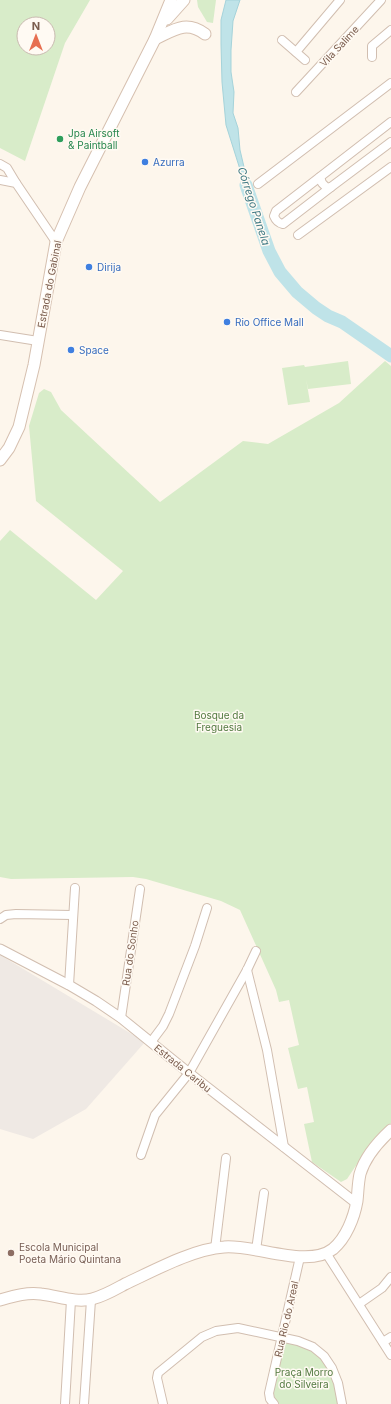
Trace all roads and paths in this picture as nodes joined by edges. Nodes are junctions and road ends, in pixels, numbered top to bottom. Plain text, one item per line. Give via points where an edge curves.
1 (171, 0) edge
2 (184, 0) edge
3 (340, 0) edge
4 (381, 0) edge
5 (160, 28) junction
6 (391, 30) edge
7 (205, 34) dead end
8 (155, 39) junction
9 (282, 40) dead end
10 (296, 52) junction
11 (372, 57) dead end
12 (305, 60) dead end
13 (391, 83) edge
14 (296, 92) dead end
15 (391, 122) edge
16 (391, 142) edge
17 (0, 164) edge
18 (391, 167) edge
19 (320, 177) junction
20 (0, 180) edge
21 (16, 183) junction
22 (258, 184) dead end
23 (331, 187) junction
24 (298, 234) dead end
25 (56, 242) junction
26 (0, 335) edge
27 (38, 341) junction
28 (0, 460) edge
29 (75, 888) dead end
30 (140, 889) dead end
31 (207, 908) dead end
32 (72, 915) junction
33 (0, 919) edge
34 (0, 949) edge
35 (256, 952) dead end
36 (247, 970) junction
37 (69, 985) junction
38 (121, 1018) junction
39 (151, 1042) junction
40 (189, 1073) junction
41 (391, 1130) edge
42 (284, 1147) junction
43 (141, 1155) dead end
44 (226, 1158) dead end
45 (264, 1193) dead end
46 (356, 1204) junction
47 (215, 1249) junction
48 (256, 1250) junction
49 (326, 1253) junction
50 (300, 1257) junction
51 (391, 1277) edge
52 (0, 1300) edge
53 (71, 1300) junction
54 (91, 1300) junction
55 (358, 1304) junction
56 (391, 1337) edge
57 (282, 1338) junction
58 (383, 1342) junction
59 (391, 1355) edge
60 (66, 1404) edge
61 (84, 1404) edge
62 (163, 1404) edge
63 (273, 1404) edge
64 (342, 1404) edge

1 - 5 main road, Estrada do Gabinal
2 - 5 main road, Estrada do Gabinal
3 - 10 street
4 - 14 street, Vila Salime
5 - 8 main road, Estrada do Gabinal
6 - 11 street via 372,46
7 - 8 main road via 198,29 184,27
8 - 25 main road, Estrada do Gabinal via 80,187
9 - 10 street
10 - 12 street
13 - 22 street
15 - 19 street
16 - 23 street
17 - 21 street via 6,168
18 - 24 street
19 - 23 street via 322,184 327,188
19 - 23 street via 274,213 279,223 283,224
20 - 21 street
21 - 25 street
25 - 27 main road, Estrada do Gabinal
26 - 27 street
27 - 28 main road, Estrada do Gabinal via 19,427
29 - 32 street
30 - 38 street, Rua do Sonho
31 - 39 street via 195,946 163,1026
32 - 33 street via 16,914 6,915
32 - 37 street
34 - 37 street, Estrada Caribu
35 - 36 street
36 - 40 street
36 - 42 street via 267,1050
37 - 38 street, Estrada Caribu
38 - 39 street, Estrada Caribu
39 - 40 street, Estrada Caribu
40 - 42 street, Estrada Caribu
40 - 43 street via 155,1115
41 - 46 main road via 369,1154 360,1174
42 - 46 street, Estrada Caribu
44 - 47 street
45 - 48 street
46 - 49 main road via 340,1242
47 - 48 main road via 241,1247
47 - 54 main road via 167,1264
48 - 50 main road
49 - 50 main road
49 - 55 street
50 - 57 street, Rua Rio do Areal
51 - 55 street via 382,1288
52 - 53 main road via 26,1293
53 - 54 main road
53 - 60 street
54 - 61 street
55 - 58 street
56 - 58 street
57 - 62 street via 238,1328 216,1331 202,1337 158,1373
57 - 63 street, Rua Rio do Areal via 269,1393
57 - 64 street via 312,1347 324,1356 338,1383
58 - 59 street

